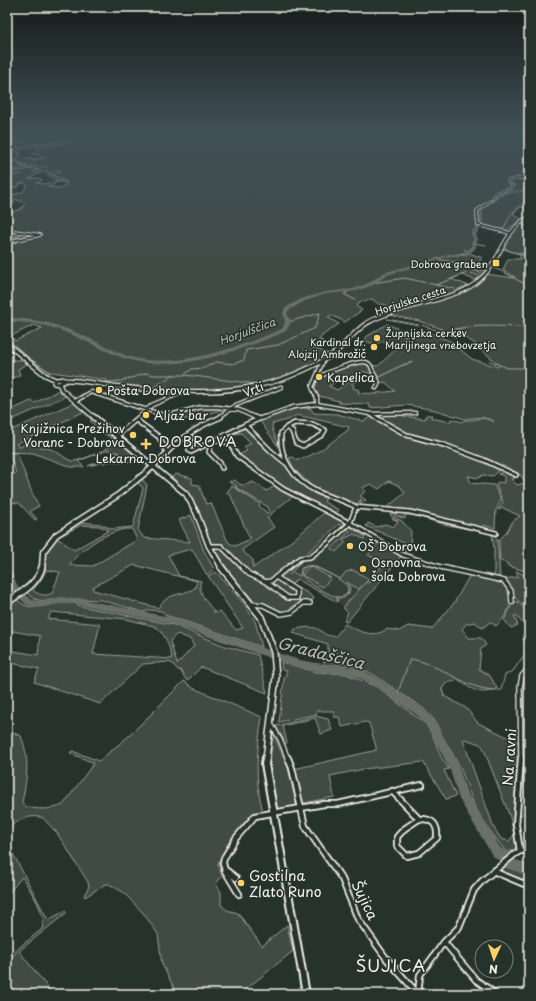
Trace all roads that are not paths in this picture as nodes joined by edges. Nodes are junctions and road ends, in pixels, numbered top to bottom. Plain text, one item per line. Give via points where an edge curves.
1 (55, 178) edge
2 (524, 178) edge
3 (64, 182) dead end
4 (7, 202) edge
5 (13, 202) dead end
6 (7, 213) edge
7 (10, 213) dead end
8 (529, 217) edge
9 (7, 230) edge
10 (510, 233) junction
11 (11, 241) dead end
12 (7, 344) edge
13 (323, 359) junction
14 (317, 378) junction
15 (56, 380) junction
16 (65, 380) junction
17 (59, 384) junction
18 (281, 387) dead end
19 (376, 388) dead end
20 (185, 391) junction
21 (75, 401) junction
22 (317, 404) junction
23 (232, 408) junction
24 (145, 411) junction
25 (415, 413) dead end
26 (370, 414) junction
27 (259, 419) junction
28 (136, 420) junction
29 (245, 425) junction
30 (287, 427) junction
31 (189, 434) junction
32 (117, 436) junction
33 (213, 441) junction
34 (167, 452) junction
35 (287, 464) junction
36 (154, 466) junction
37 (222, 468) dead end
38 (516, 475) dead end
39 (356, 507) junction
40 (350, 523) junction
41 (496, 533) dead end
42 (209, 546) junction
43 (276, 578) junction
44 (266, 582) junction
45 (9, 602) edge
46 (512, 602) dead end
47 (252, 604) junction
48 (310, 604) dead end
49 (529, 668) edge
50 (271, 724) junction
51 (422, 785) dead end
52 (392, 791) junction
53 (301, 809) junction
54 (273, 814) junction
55 (419, 819) junction
56 (520, 851) junction
57 (529, 851) edge
58 (227, 871) junction
59 (493, 871) junction
60 (236, 878) dead end
61 (529, 886) edge
62 (239, 894) dead end
63 (444, 942) junction
64 (306, 994) edge
65 (418, 994) edge
66 (496, 994) edge

1 - 3 street
2 - 10 street via 509,180 512,188 496,194 477,211 478,225
4 - 5 street
6 - 7 street
8 - 10 street, Horjulska cesta via 522,220
9 - 11 street via 40,235
10 - 13 street, Horjulska cesta via 493,265 474,285 450,296 369,322
12 - 15 street via 38,370
13 - 14 street via 318,368
13 - 20 street, Horjulska cesta via 296,375 262,385
14 - 19 street via 357,362 365,362 370,365 378,380
14 - 22 street via 312,386
15 - 16 street, Horjulska cesta
15 - 17 street via 55,384
16 - 17 street
16 - 20 street, Horjulska cesta
17 - 21 street
18 - 23 street, Vrti
20 - 24 street via 158,402
21 - 24 street via 91,392
21 - 32 street
22 - 26 street
22 - 27 street via 293,407
23 - 24 street via 208,407 166,416
23 - 27 street
23 - 31 street
24 - 28 street
25 - 26 street
26 - 38 street via 402,433 439,443
27 - 29 street
28 - 32 street
28 - 34 street via 156,432 164,442
29 - 33 street
29 - 35 street via 275,456
30 - 30 street via 292,431 296,444 303,446 324,430 298,422
30 - 35 street via 280,436
31 - 33 street via 192,438 190,452
31 - 34 street via 176,442
32 - 36 street
33 - 37 street via 208,452
33 - 40 street via 230,443 243,460 294,496
34 - 36 street
35 - 39 street via 314,490
36 - 42 street via 186,494
36 - 45 street via 118,495 51,540 43,552 42,569 38,578
39 - 40 street
39 - 41 street via 410,512
40 - 43 street via 311,556 300,558
40 - 46 street via 403,555 418,561 500,579 510,588
42 - 44 street via 221,546 242,568
42 - 47 street via 219,564
43 - 44 street
43 - 44 street via 296,591 297,598 288,598
47 - 48 street via 263,605 281,614 292,612 304,603
47 - 50 street via 261,617 271,642 276,670
49 - 56 street, Na ravni via 522,676 520,687 522,743 516,825
50 - 53 street, Šujica via 292,768
50 - 54 street via 265,764
51 - 52 street
52 - 53 street via 338,804
52 - 55 street
53 - 54 street
53 - 65 street, Šujica via 305,826 342,879 358,919 386,958
54 - 58 street via 254,816 249,821 224,858
54 - 64 street
55 - 55 street via 425,818 436,824 437,838 415,855 406,856 396,845 395,840
56 - 57 street
56 - 59 street, Šujica
58 - 60 street
58 - 62 street
59 - 61 street
59 - 63 street, Šujica via 474,890 459,927
63 - 65 street, Šujica via 420,975
63 - 66 street via 476,980

